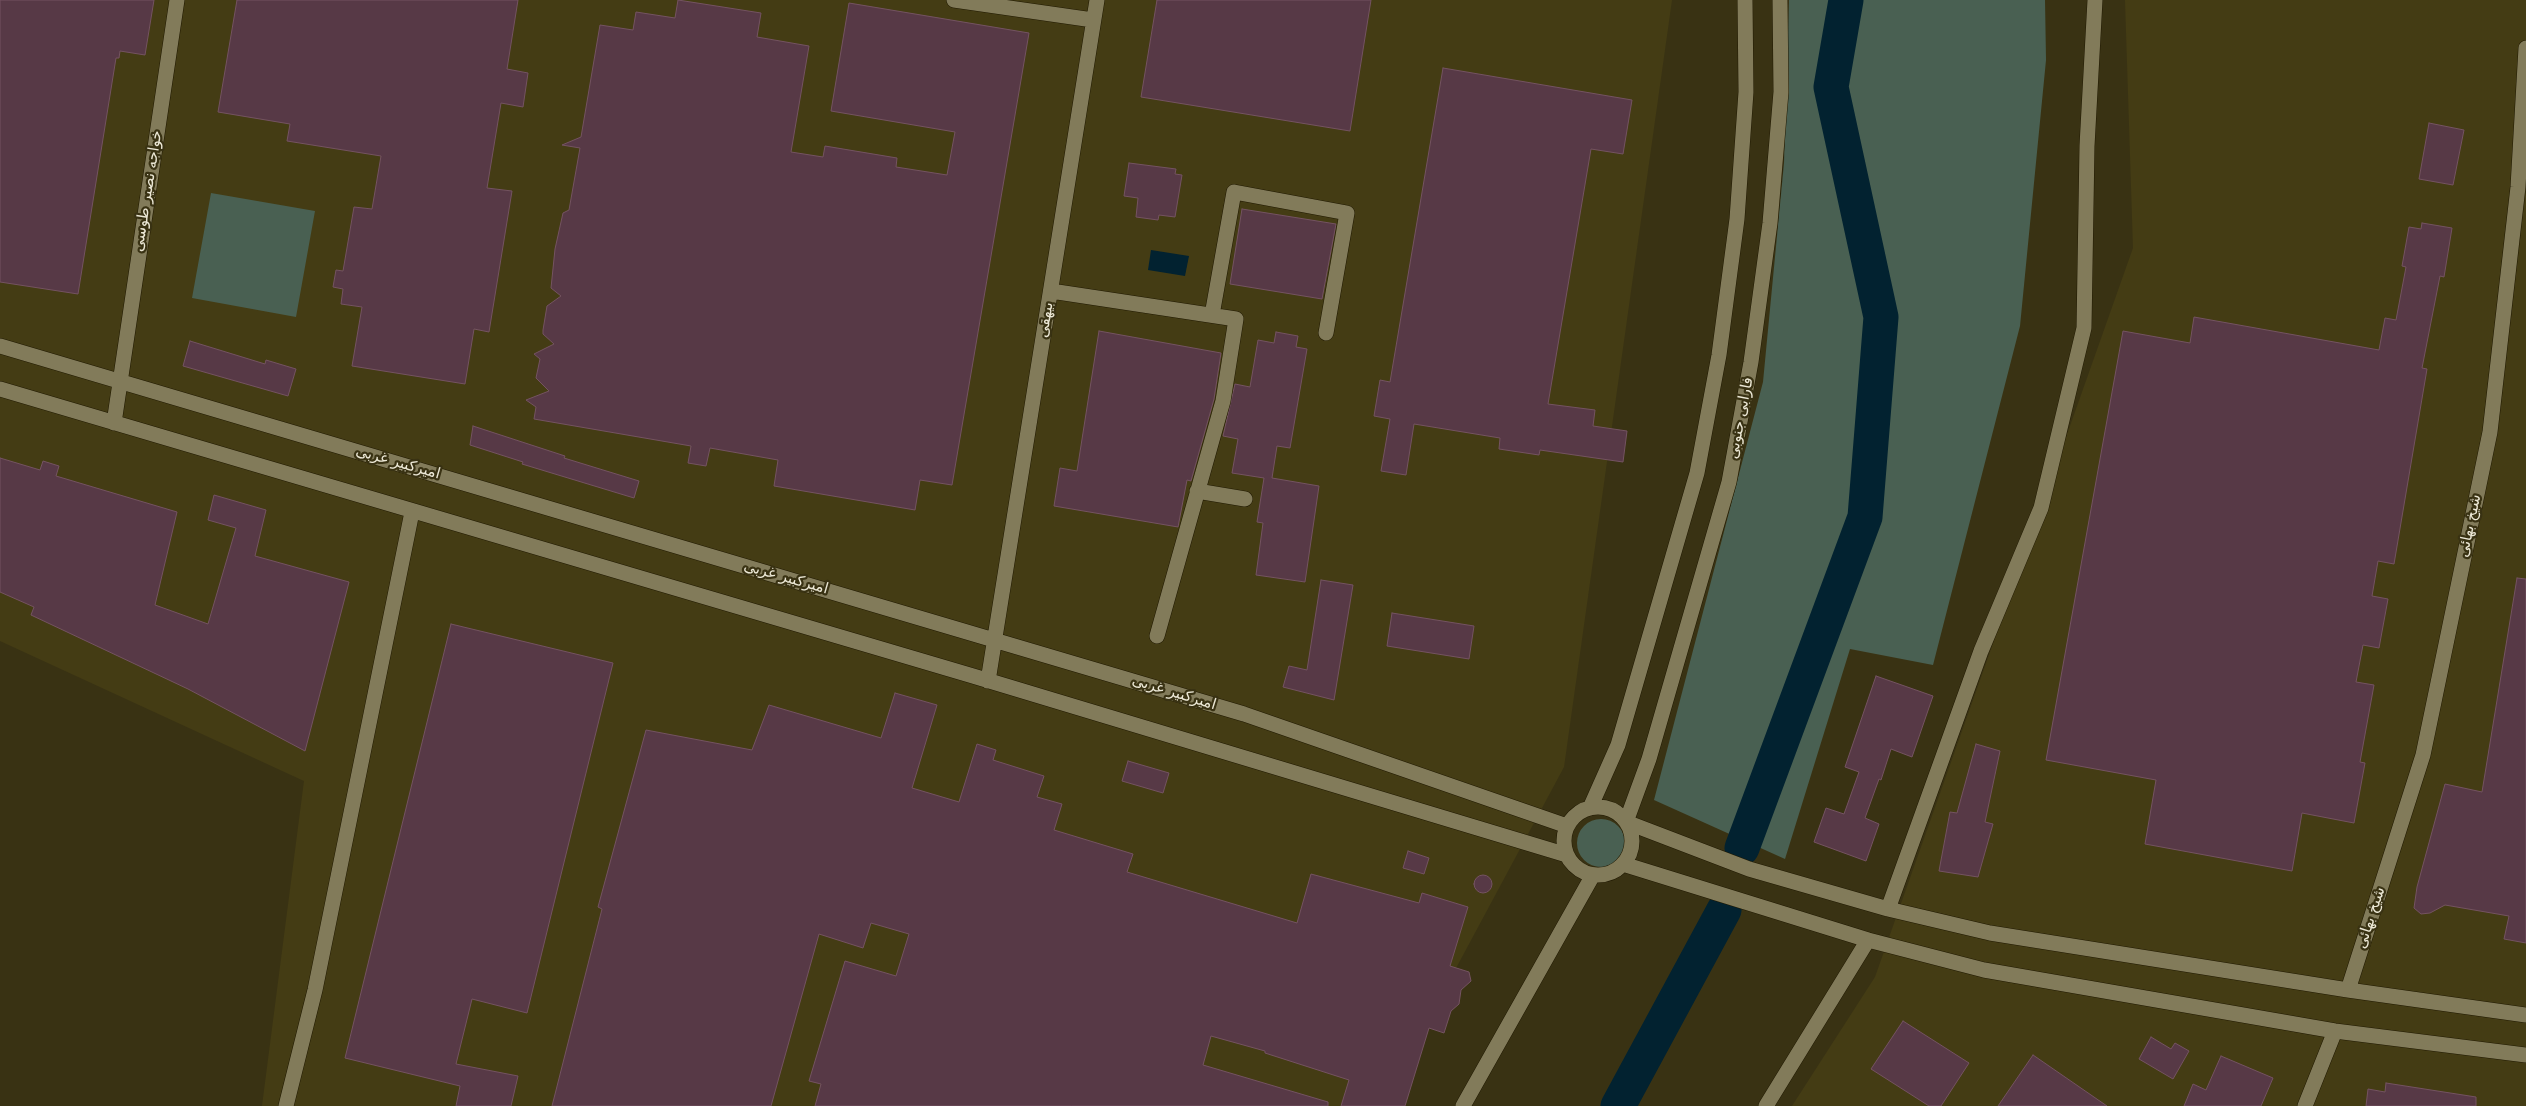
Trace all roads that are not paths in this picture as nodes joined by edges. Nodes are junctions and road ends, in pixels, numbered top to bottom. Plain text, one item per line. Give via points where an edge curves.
1 (177, 0) edge
2 (954, 0) edge
3 (1097, 0) edge
4 (1745, 0) edge
5 (1780, 0) edge
6 (2096, 0) edge
7 (1093, 20) junction
8 (2526, 48) edge
9 (1051, 291) junction
10 (1212, 315) junction
11 (1326, 333) dead end
12 (0, 346) edge
13 (120, 381) junction
14 (0, 389) edge
15 (114, 423) junction
16 (1198, 491) junction
17 (1245, 499) dead end
18 (412, 512) junction
19 (1157, 636) dead end
20 (996, 640) junction
21 (988, 681) junction
22 (1590, 808) junction
23 (1626, 822) junction
24 (1567, 826) junction
25 (1567, 855) junction
26 (1623, 864) junction
27 (1593, 875) junction
28 (1888, 909) junction
29 (1868, 940) junction
30 (2348, 990) junction
31 (2526, 1015) edge
32 (2334, 1031) junction
33 (2526, 1055) edge
34 (286, 1106) edge
35 (1463, 1106) edge
36 (1766, 1106) edge
37 (2305, 1106) edge

1 - 13 street, خواجه نصیر طوسی
2 - 7 street
3 - 7 street, بیهقی
4 - 22 street via 1746,92 1737,219 1720,355 1701,455 1618,745
5 - 23 street, فارابی جنوبی via 1781,92 1770,222 1729,482 1649,759
6 - 28 street via 2087,146 2084,328 2041,508 1981,651
7 - 9 street, بیهقی
8 - 30 street, شیخ بهائی via 2518,186 2490,432 2423,755
9 - 10 street
9 - 20 street, بیهقی
10 - 11 street via 1234,192 1347,213
10 - 16 street via 1236,319 1223,401
12 - 13 street, امیرکبیر غربی
13 - 15 street, خواجه نصیر طوسی
13 - 20 street, امیرکبیر غربی
14 - 15 street
15 - 18 street
16 - 17 street
16 - 19 street
18 - 21 street
18 - 34 street via 315,990
20 - 21 street, بیهقی
20 - 24 street, امیرکبیر غربی via 1244,714
21 - 25 street
22 - 23 street via 1610,809
22 - 24 street via 1573,818
23 - 26 street via 1632,843
23 - 28 street via 1748,869
24 - 25 street via 1564,836
25 - 27 street via 1577,868
26 - 27 street via 1615,871
26 - 29 street
27 - 35 street
28 - 30 street via 1990,934
29 - 32 street via 1984,970
29 - 36 street
30 - 31 street
32 - 33 street
32 - 37 street

